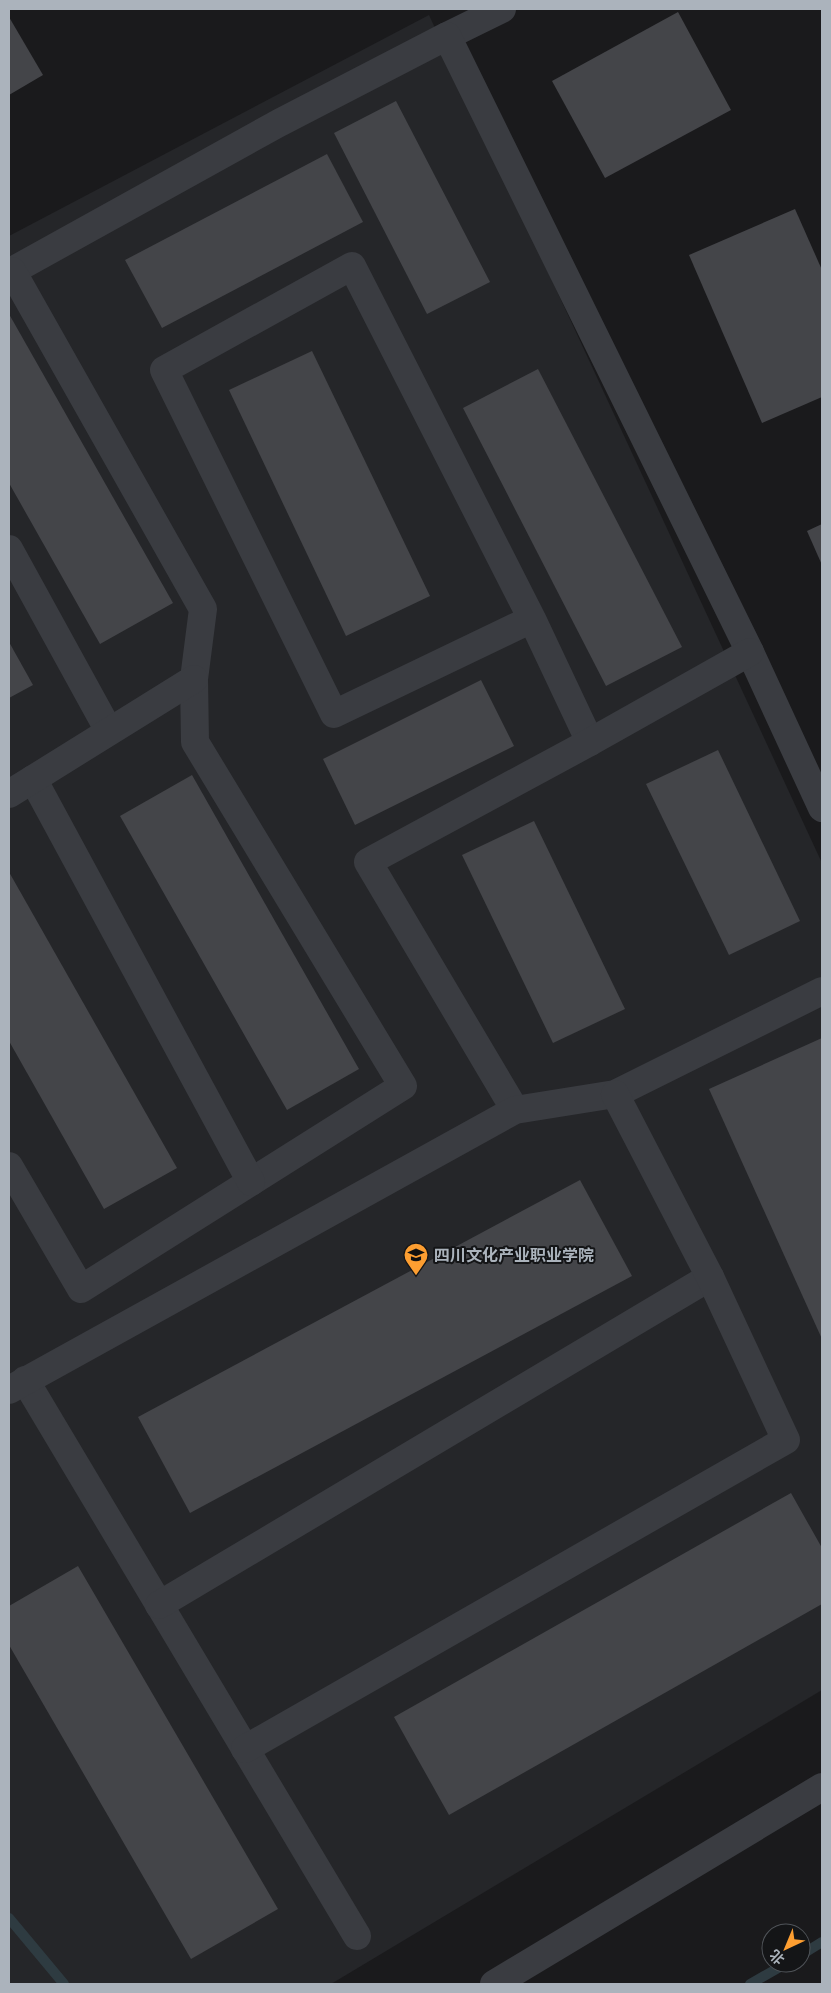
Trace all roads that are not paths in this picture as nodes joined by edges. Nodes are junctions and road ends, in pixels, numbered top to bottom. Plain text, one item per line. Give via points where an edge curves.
1 (502, 9) edge
2 (447, 36) junction
3 (10, 271) edge
4 (9, 550) edge
5 (532, 619) junction
6 (750, 652) junction
7 (194, 679) junction
8 (109, 732) junction
9 (590, 742) junction
10 (32, 779) junction
11 (9, 794) edge
12 (822, 808) edge
13 (822, 991) edge
14 (616, 1094) junction
15 (515, 1110) junction
16 (9, 1166) edge
17 (251, 1182) junction
18 (710, 1278) junction
19 (17, 1386) edge
20 (159, 1605) junction
21 (245, 1749) junction
22 (822, 1788) edge
23 (357, 1936) dead end
24 (494, 1984) edge

1 - 2 street
2 - 3 street
2 - 6 street
3 - 7 street via 203,609
4 - 8 street
5 - 5 street via 334,714 164,370 352,266
5 - 9 street
6 - 9 street
6 - 12 street
7 - 8 street
7 - 17 street via 195,742 403,1086
8 - 10 street
9 - 15 street via 368,862
10 - 11 street
10 - 17 street
13 - 14 street
14 - 15 street
14 - 18 street
15 - 19 street
16 - 17 street via 81,1289
18 - 20 street
18 - 21 street via 786,1440
19 - 20 street
20 - 21 street
21 - 23 street
22 - 24 street

